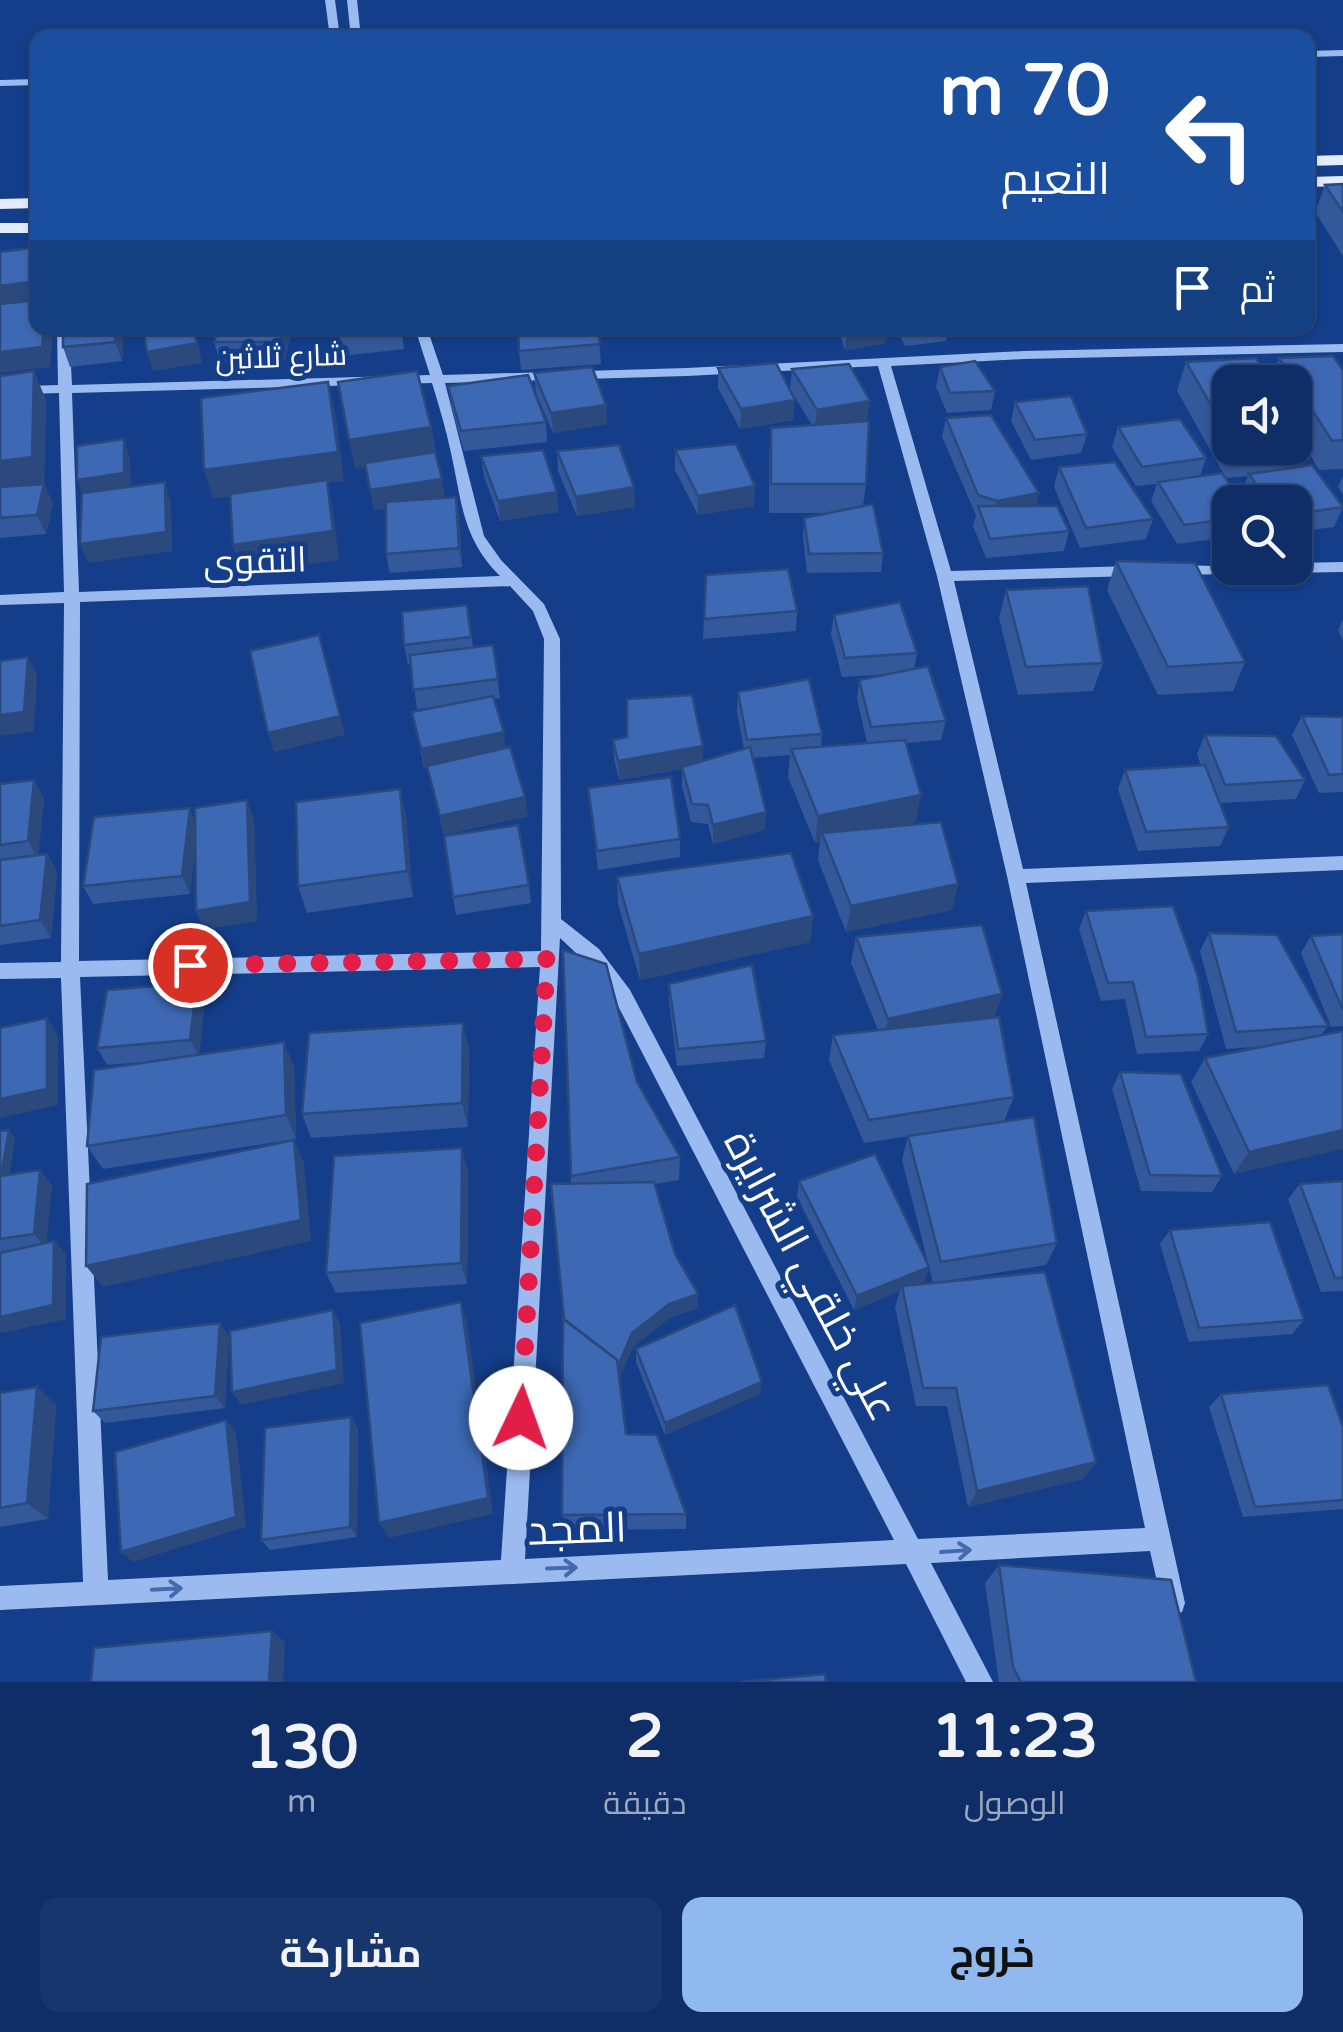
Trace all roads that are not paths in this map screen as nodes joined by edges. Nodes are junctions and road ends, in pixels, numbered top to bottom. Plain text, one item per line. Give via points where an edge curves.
1 (330, 0) edge
2 (352, 0) edge
3 (334, 30) edge
4 (355, 30) edge
5 (1343, 53) edge
6 (1315, 54) edge
7 (0, 82) edge
8 (30, 82) edge
9 (1343, 160) edge
10 (1315, 161) edge
11 (1343, 181) edge
12 (1315, 182) edge
13 (30, 203) edge
14 (0, 204) edge
15 (0, 228) edge
16 (30, 228) edge
17 (63, 335) edge
18 (423, 335) edge
19 (1343, 348) edge
20 (884, 362) junction
21 (437, 378) junction
22 (65, 389) junction
23 (0, 391) edge
24 (1343, 567) edge
25 (944, 576) junction
26 (512, 581) junction
27 (72, 599) junction
28 (0, 600) edge
29 (1343, 863) edge
30 (1016, 876) junction
31 (552, 922) junction
32 (547, 959) junction
33 (70, 967) junction
34 (0, 971) edge
35 (1158, 1538) junction
36 (915, 1554) junction
37 (512, 1570) junction
38 (96, 1593) junction
39 (0, 1598) edge
40 (1179, 1628) edge
41 (980, 1682) edge

1 - 3 street
2 - 4 street
5 - 6 street
7 - 8 street
9 - 10 main road
11 - 12 main road
13 - 14 main road
15 - 16 main road
17 - 22 street
18 - 21 street
19 - 20 street, شارع ثلاثين
20 - 21 street, شارع ثلاثين
20 - 25 street
21 - 22 street, شارع ثلاثين
21 - 26 street via 475,531
22 - 23 street, شارع ثلاثين
22 - 27 street
24 - 25 street
25 - 30 street
26 - 27 street, التقوى
26 - 31 street via 536,599 552,639
27 - 28 street, التقوى
27 - 33 street
29 - 30 street
30 - 35 street
31 - 32 street
31 - 36 street, علي خلقي الشرايرة via 602,962 623,996
32 - 33 street
32 - 37 street
33 - 34 street
33 - 38 street
36 -> 35 street, المجد
35 - 40 street
37 -> 36 street, المجد
36 - 41 street, علي خلقي الشرايرة
38 -> 37 street, المجد
38 - 39 street, المجد

